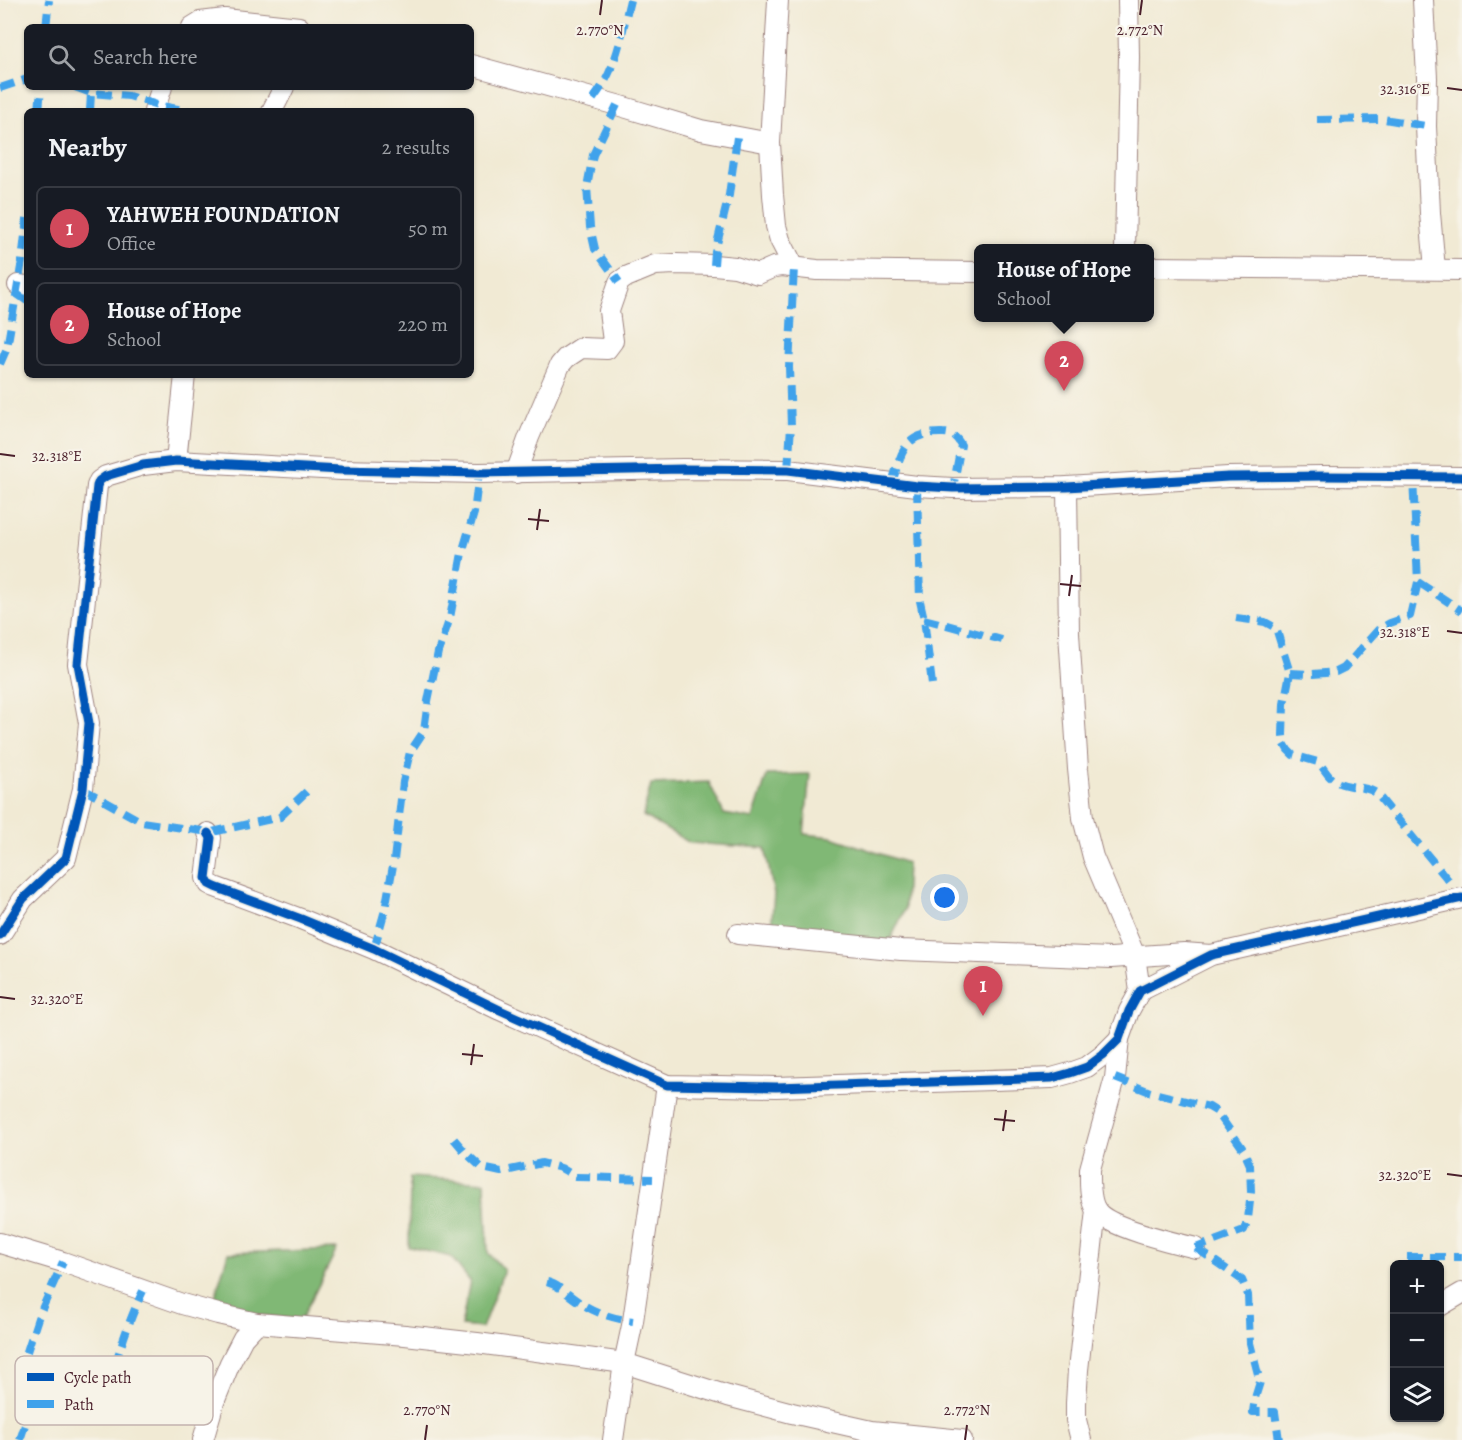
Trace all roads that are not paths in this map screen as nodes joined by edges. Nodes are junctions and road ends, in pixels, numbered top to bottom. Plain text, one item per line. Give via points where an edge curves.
1 (778, 0) edge
2 (1128, 0) edge
3 (1423, 0) edge
4 (197, 24) edge
5 (271, 24) edge
6 (474, 66) edge
7 (161, 90) edge
8 (282, 90) edge
9 (155, 108) edge
10 (274, 108) edge
11 (770, 143) junction
12 (1125, 244) edge
13 (794, 267) junction
14 (1154, 267) edge
15 (1435, 269) junction
16 (1462, 270) edge
17 (974, 272) edge
18 (185, 378) edge
19 (176, 461) junction
20 (516, 473) junction
21 (1462, 477) edge
22 (1067, 487) junction
23 (208, 833) dead end
24 (1462, 898) edge
25 (738, 934) dead end
26 (0, 935) edge
27 (1211, 955) junction
28 (1134, 956) junction
29 (1140, 991) junction
30 (1119, 1039) junction
31 (667, 1085) junction
32 (1096, 1210) junction
33 (0, 1243) edge
34 (1196, 1248) dead end
35 (1462, 1293) edge
36 (1444, 1304) edge
37 (257, 1323) junction
38 (624, 1363) junction
39 (213, 1405) edge
40 (207, 1425) edge
41 (203, 1440) edge
42 (614, 1440) edge
43 (962, 1440) edge
44 (1082, 1440) edge

1 - 11 street
2 - 12 street
3 - 15 street
4 - 5 street via 225,19
6 - 11 street via 701,130
7 - 9 street
8 - 10 street
11 - 13 street via 777,226
13 - 17 street
13 - 20 street via 774,267 758,274 714,265 655,265 619,282 609,311 612,341 608,349 581,348 560,365
14 - 15 street
15 - 16 street
18 - 19 street
19 - 20 street via 341,470
19 - 26 street via 142,465 106,476 97,486 78,664 90,723 83,789 66,858 23,899
20 - 22 street via 788,470 917,486
21 - 22 street via 1228,477
22 - 28 street via 1069,633 1083,818 1093,857
23 - 31 street via 209,884 375,949
24 - 27 street
25 - 28 street via 901,950
27 - 28 street
27 - 29 street
28 - 29 street
29 - 30 street
30 - 31 street via 1087,1067 1052,1078 776,1087
30 - 32 street via 1115,1078 1090,1169
31 - 38 street
32 - 34 street via 1129,1230
32 - 44 street via 1076,1403
33 - 37 street via 182,1304
35 - 36 street
37 - 38 street via 467,1342
37 - 39 street via 243,1338
38 - 42 street
38 - 43 street via 792,1413 872,1431
40 - 41 street

